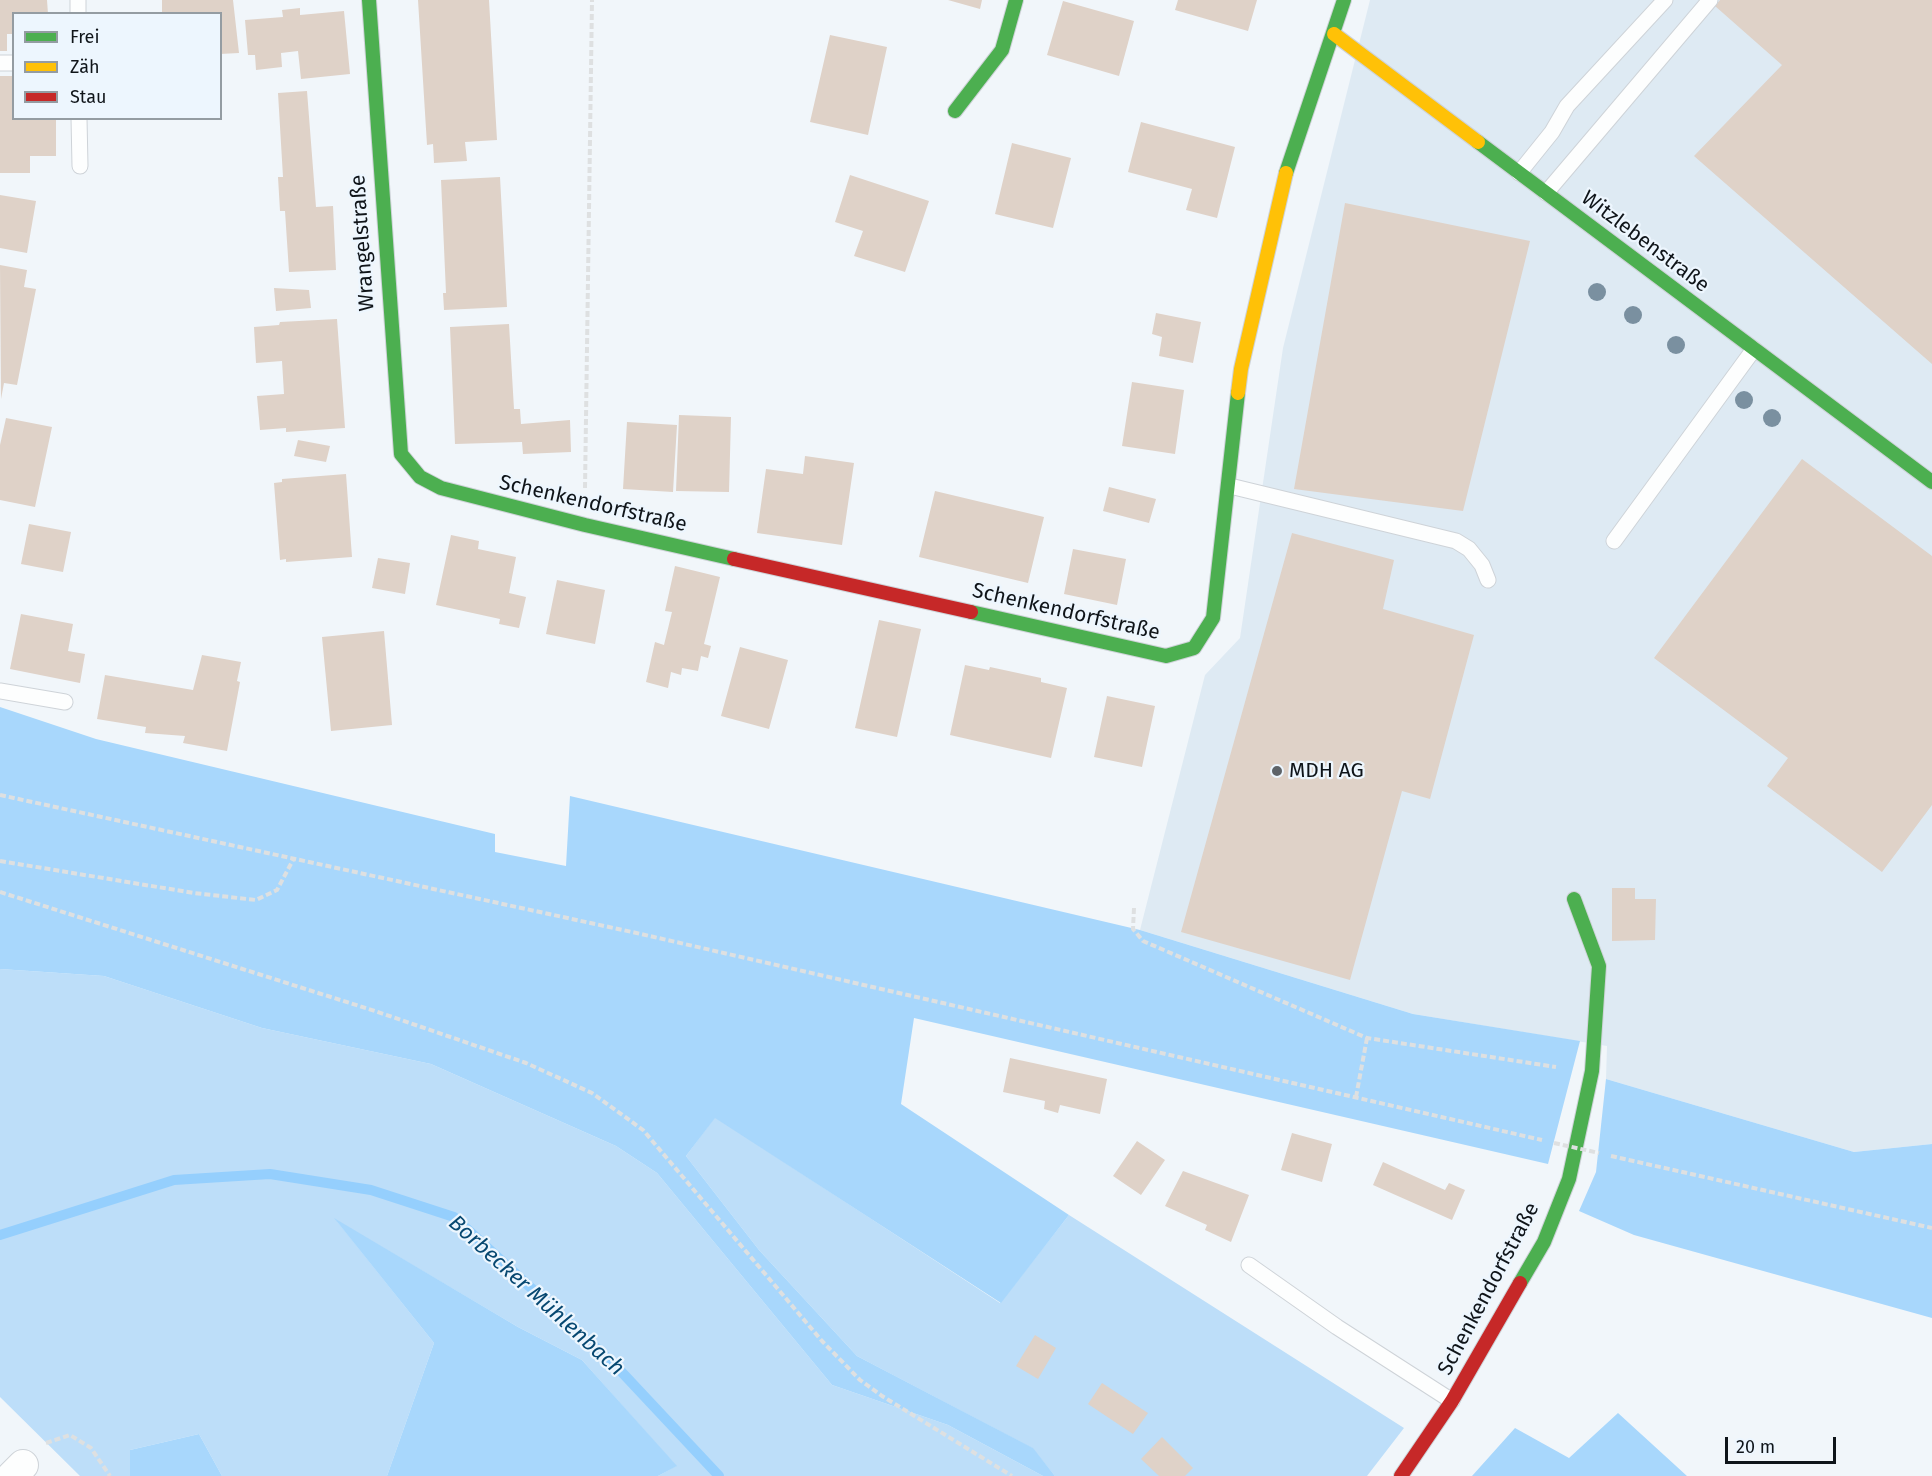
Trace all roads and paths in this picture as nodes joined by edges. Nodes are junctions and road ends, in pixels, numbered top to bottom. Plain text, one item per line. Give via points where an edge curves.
1 (369, 0) edge
2 (592, 0) edge
3 (1016, 0) edge
4 (1344, 0) edge
5 (1665, 0) edge
6 (1710, 0) edge
7 (1334, 34) junction
8 (955, 111) dead end
9 (79, 120) edge
10 (80, 166) dead end
11 (1519, 173) junction
12 (1546, 193) junction
13 (1754, 349) junction
14 (420, 477) joint
15 (1932, 482) edge
16 (1230, 486) junction
17 (585, 525) junction
18 (1614, 541) dead end
19 (1488, 580) dead end
20 (0, 691) edge
21 (65, 702) dead end
22 (0, 795) edge
23 (293, 860) junction
24 (0, 861) edge
25 (0, 892) edge
26 (1574, 898) dead end
27 (1134, 908) dead end
28 (1367, 1038) junction
29 (1592, 1071) junction
30 (1356, 1097) junction
31 (1932, 1228) edge
32 (1249, 1265) dead end
33 (1452, 1401) junction
34 (18, 1470) edge
35 (110, 1476) edge
36 (1012, 1476) edge
37 (1401, 1476) edge

1 - 14 street, Wrangelstraße via 401,454
2 - 17 path
3 - 8 street via 1002,50
4 - 7 street, Schenkendorfstraße
5 - 11 lane via 1567,106
6 - 12 lane
7 - 11 street, Witzlebenstraße
7 - 16 street, Schenkendorfstraße via 1288,162 1241,369
9 - 10 lane
11 - 12 street, Witzlebenstraße
12 - 13 street, Witzlebenstraße
13 - 15 street, Witzlebenstraße
13 - 18 lane
14 - 17 street, Schenkendorfstraße via 441,488
16 - 17 street, Schenkendorfstraße via 1213,618 1194,648 1166,656
16 - 19 lane via 1456,541 1482,565
20 - 21 lane
22 - 23 path
23 - 24 path via 277,890 256,900
23 - 30 path via 644,935
25 - 36 path via 386,1015 526,1063 592,1093 642,1130 822,1341 860,1380
26 - 29 street, Schenkendorfstraße via 1599,966
27 - 28 path via 1133,929 1143,941
28 - 29 path
28 - 30 path
29 - 33 street, Schenkendorfstraße via 1569,1179 1544,1242
30 - 31 path, bridge
32 - 33 lane
33 - 37 street, Schenkendorfstraße
34 - 35 path via 45,1443 70,1435 91,1448

